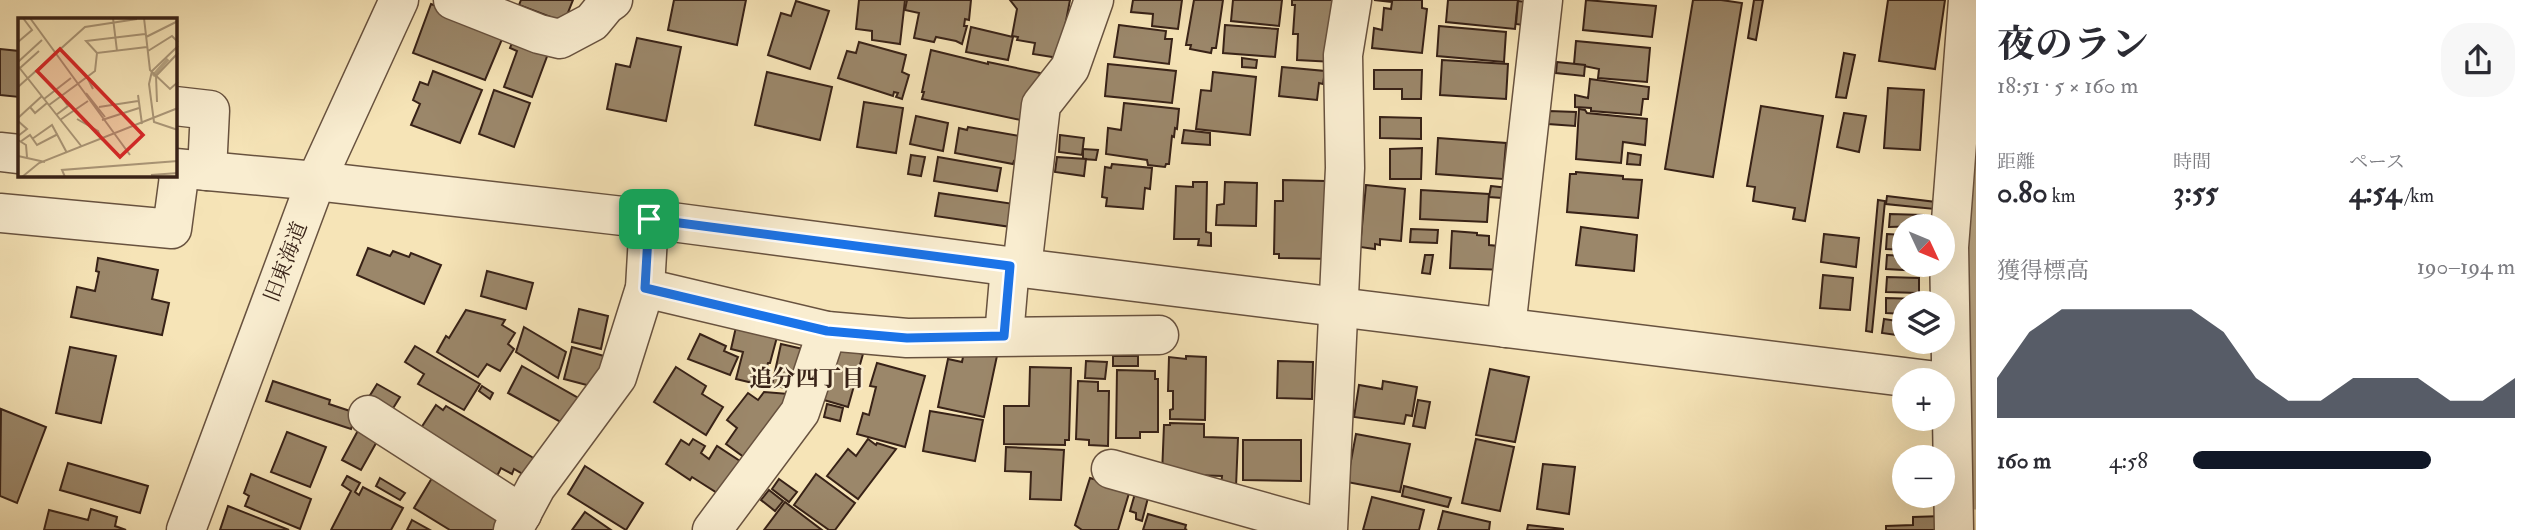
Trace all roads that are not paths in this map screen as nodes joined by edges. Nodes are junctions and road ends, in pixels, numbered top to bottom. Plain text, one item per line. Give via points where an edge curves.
1 (399, 0) edge
2 (453, 0) edge
3 (1094, 0) edge
4 (1352, 0) edge
5 (1543, 0) edge
6 (1968, 0) edge
7 (599, 7) edge
8 (177, 106) edge
9 (0, 152) edge
10 (18, 154) edge
11 (187, 169) edge
12 (316, 181) junction
13 (0, 213) edge
14 (649, 219) junction
15 (1016, 267) junction
16 (645, 288) junction
17 (1338, 306) junction
18 (1506, 328) junction
19 (827, 331) junction
20 (1159, 335) dead end
21 (1004, 336) junction
22 (1949, 368) edge
23 (1892, 375) edge
24 (368, 415) dead end
25 (1951, 431) edge
26 (1111, 469) dead end
27 (517, 522) edge
28 (186, 530) edge
29 (712, 530) edge
30 (1328, 530) edge
31 (1954, 530) edge

1 - 12 street, 旧東海道
2 - 7 street via 560,39
3 - 15 street via 1070,68 1041,105
4 - 17 street via 1343,55 1345,167
5 - 18 street
6 - 22 street via 1949,247
8 - 11 street via 210,110
9 - 10 street
11 - 12 street
11 - 13 street via 172,229
12 - 14 street
12 - 28 street, 旧東海道
14 - 15 street
14 - 16 street
15 - 17 street
15 - 21 street
16 - 19 street
16 - 27 street via 617,377 536,487
17 - 18 street
17 - 30 street
18 - 23 street
19 - 21 street via 907,338
19 - 29 street via 800,412
20 - 21 street
24 - 27 street
25 - 31 street
26 - 30 street

